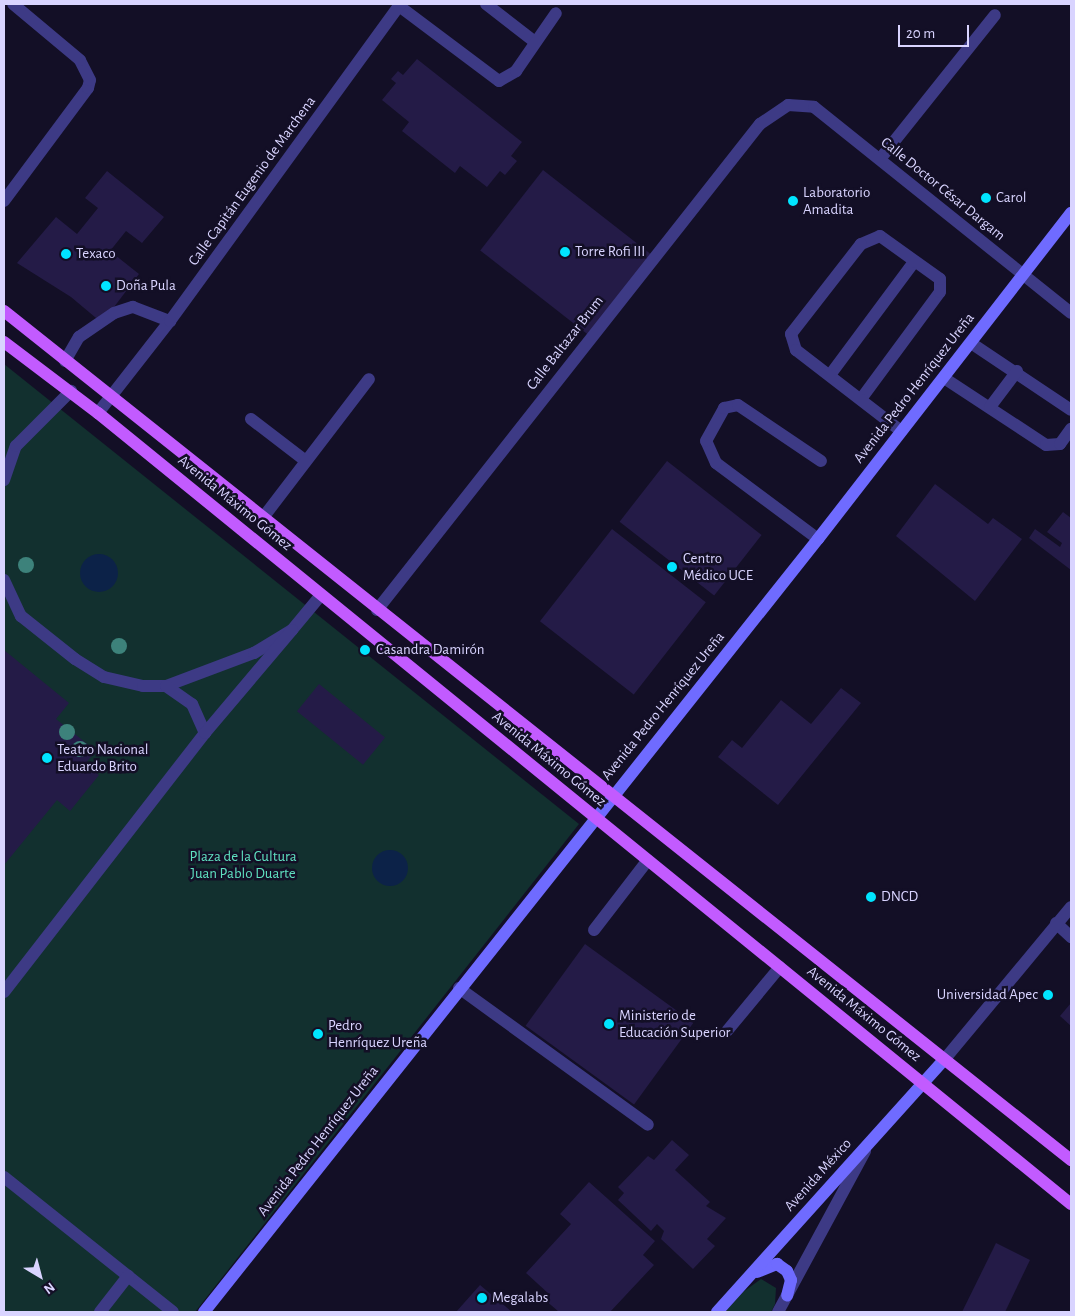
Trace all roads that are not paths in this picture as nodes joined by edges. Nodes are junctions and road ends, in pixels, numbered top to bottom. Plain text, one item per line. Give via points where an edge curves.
1 (13, 4) edge
2 (486, 4) edge
3 (400, 5) edge
4 (556, 13) dead end
5 (994, 15) dead end
6 (535, 42) junction
7 (788, 105) joint
8 (880, 159) junction
9 (4, 201) edge
10 (1071, 213) edge
11 (914, 262) junction
12 (1023, 274) junction
13 (4, 311) edge
14 (1071, 313) edge
15 (170, 321) junction
16 (4, 342) edge
17 (971, 342) junction
18 (65, 361) junction
19 (1017, 370) junction
20 (830, 375) junction
21 (944, 378) junction
22 (368, 380) dead end
23 (70, 391) junction
24 (110, 398) junction
25 (861, 400) junction
26 (990, 407) junction
27 (1071, 410) edge
28 (98, 413) junction
29 (251, 419) dead end
30 (1071, 430) edge
31 (901, 431) junction
32 (16, 446) junction
33 (4, 452) edge
34 (306, 461) junction
35 (821, 461) dead end
36 (4, 480) edge
37 (262, 519) junction
38 (818, 539) junction
39 (4, 580) edge
40 (321, 595) junction
41 (377, 610) junction
42 (292, 630) junction
43 (166, 686) junction
44 (205, 733) junction
45 (611, 796) junction
46 (595, 817) junction
47 (648, 860) junction
48 (1071, 906) edge
49 (1056, 924) junction
50 (594, 930) dead end
51 (1071, 937) edge
52 (780, 966) junction
53 (459, 988) junction
54 (4, 992) edge
55 (727, 1031) dead end
56 (944, 1060) junction
57 (923, 1084) junction
58 (648, 1125) dead end
59 (871, 1140) junction
60 (1071, 1160) edge
61 (4, 1177) edge
62 (1071, 1204) edge
63 (128, 1276) junction
64 (745, 1281) junction
65 (787, 1296) junction
66 (100, 1312) edge
67 (173, 1312) edge
68 (204, 1312) edge
69 (717, 1312) edge
70 (778, 1312) edge

1 - 9 street via 80,60 90,80 88,88
2 - 6 street
3 - 6 street via 499,81 516,71
3 - 15 street, Calle Capitán Eugenio de Marchena
4 - 6 street
5 - 8 street
7 - 8 street, Calle Doctor César Dargam via 814,107
7 - 41 street, Calle Baltazar Brum via 760,124
8 - 12 street, Calle Doctor César Dargam
10 - 12 main road, Avenida Pedro Henríquez Ureña
11 - 20 street
11 - 20 street via 880,236 861,244 791,334 796,350
11 - 25 street via 940,279 940,292
12 - 14 street, Calle Doctor César Dargam
12 - 17 main road, Avenida Pedro Henríquez Ureña
13 - 18 main road, Avenida Máximo Gómez
15 - 18 street via 133,307 114,313 79,337
15 - 24 street, Calle Capitán Eugenio de Marchena
16 - 23 main road, Avenida Máximo Gómez
17 - 19 street
17 - 21 main road, Avenida Pedro Henríquez Ureña
18 - 24 main road, Avenida Máximo Gómez
19 - 26 street
19 - 27 street
20 - 25 street
21 - 26 street
21 - 31 main road, Avenida Pedro Henríquez Ureña
22 - 34 street
23 - 28 main road, Avenida Máximo Gómez
23 - 32 street
24 - 28 street, Calle Capitán Eugenio de Marchena
24 - 37 main road, Avenida Máximo Gómez
25 - 31 street
26 - 30 street via 1046,445 1060,444
28 - 40 main road, Avenida Máximo Gómez
29 - 34 street
31 - 38 main road, Avenida Pedro Henríquez Ureña
32 - 33 street
32 - 36 street
34 - 37 street
35 - 38 street via 738,405 724,408 706,441 716,463
37 - 41 main road, Avenida Máximo Gómez
38 - 45 main road, Avenida Pedro Henríquez Ureña
39 - 43 street via 20,616 75,659 104,677 143,686
40 - 42 street
40 - 46 main road, Avenida Máximo Gómez
41 - 45 main road, Avenida Máximo Gómez
42 - 43 street via 254,653
42 - 44 street
43 - 44 street via 192,704
44 - 54 street
45 - 46 main road, Avenida Pedro Henríquez Ureña
45 - 56 main road, Avenida Máximo Gómez
46 - 47 main road, Avenida Máximo Gómez
46 - 53 main road, Avenida Pedro Henríquez Ureña
47 - 50 street
47 - 52 main road, Avenida Máximo Gómez
48 - 49 street
49 - 51 street
49 - 56 street
52 - 55 street
52 - 57 main road, Avenida Máximo Gómez
53 - 58 street
53 - 68 main road, Avenida Pedro Henríquez Ureña
56 - 57 main road, Avenida México
56 - 60 main road, Avenida Máximo Gómez
57 - 59 main road, Avenida México
57 - 62 main road, Avenida Máximo Gómez
59 - 64 main road, Avenida México
59 - 65 street
61 - 63 street
63 - 66 street
63 - 67 street
64 - 65 main road via 766,1266 777,1264 787,1271 791,1280
64 - 69 main road, Avenida México
65 - 70 street

